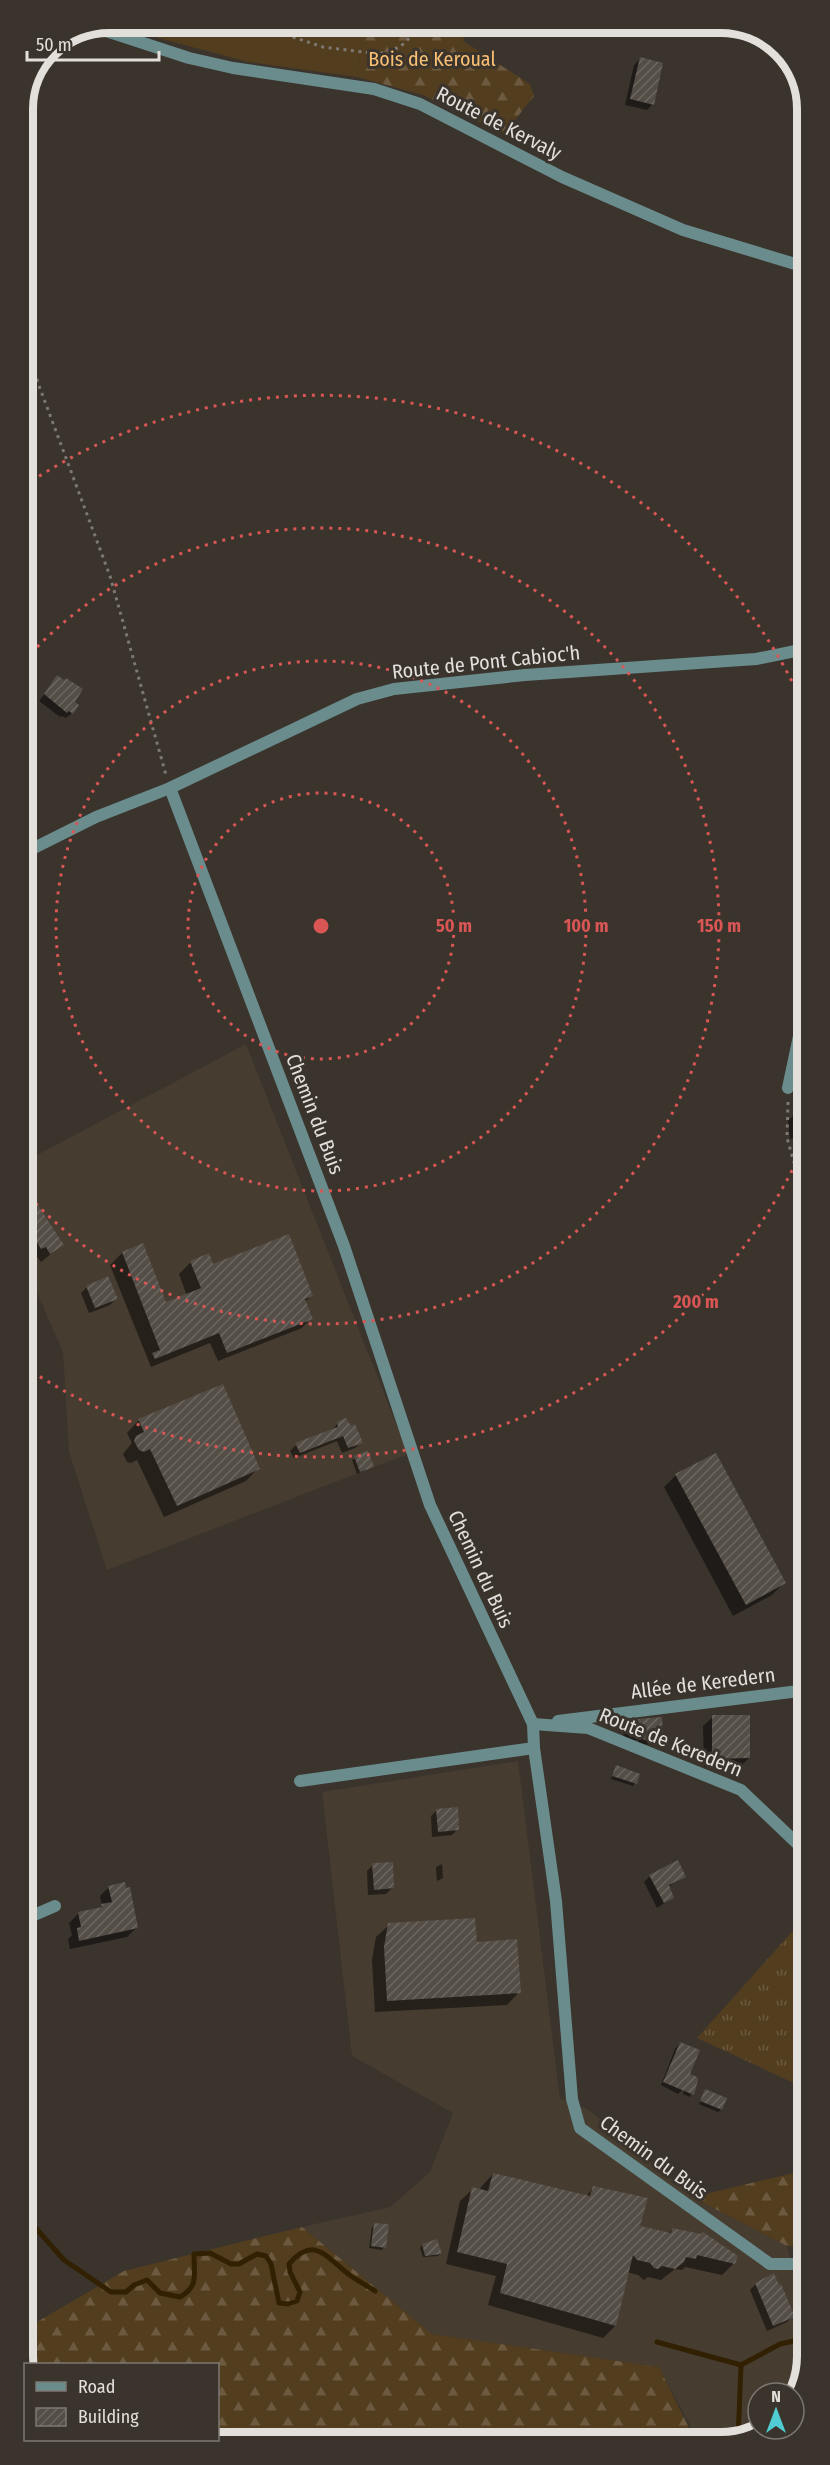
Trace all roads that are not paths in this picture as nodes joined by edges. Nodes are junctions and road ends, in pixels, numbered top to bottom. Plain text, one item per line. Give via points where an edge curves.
1 (113, 33) edge
2 (797, 265) edge
3 (797, 651) edge
4 (170, 788) junction
5 (33, 849) edge
6 (797, 1046) edge
7 (788, 1088) road end
8 (797, 1691) edge
9 (533, 1724) junction
10 (534, 1748) junction
11 (300, 1781) dead end
12 (797, 1843) edge
13 (55, 1906) dead end
14 (33, 1916) edge
15 (797, 2264) edge

1 - 2 street, Route de Kervaly via 211,63 374,89 420,104 562,177 683,230
3 - 4 street, Route de Pont Cabioc'h via 756,659 525,675 394,689 357,699
4 - 5 street, Route de Pont Cabioc'h
4 - 9 street, Chemin du Buis via 344,1246 430,1505
6 - 7 street
8 - 9 street, Allée de Keredern
9 - 10 street, Chemin du Buis
9 - 12 street, Route de Keredern via 588,1728 741,1791
10 - 11 street
10 - 15 street, Chemin du Buis via 556,1901 572,2099 580,2128 770,2264
13 - 14 street

